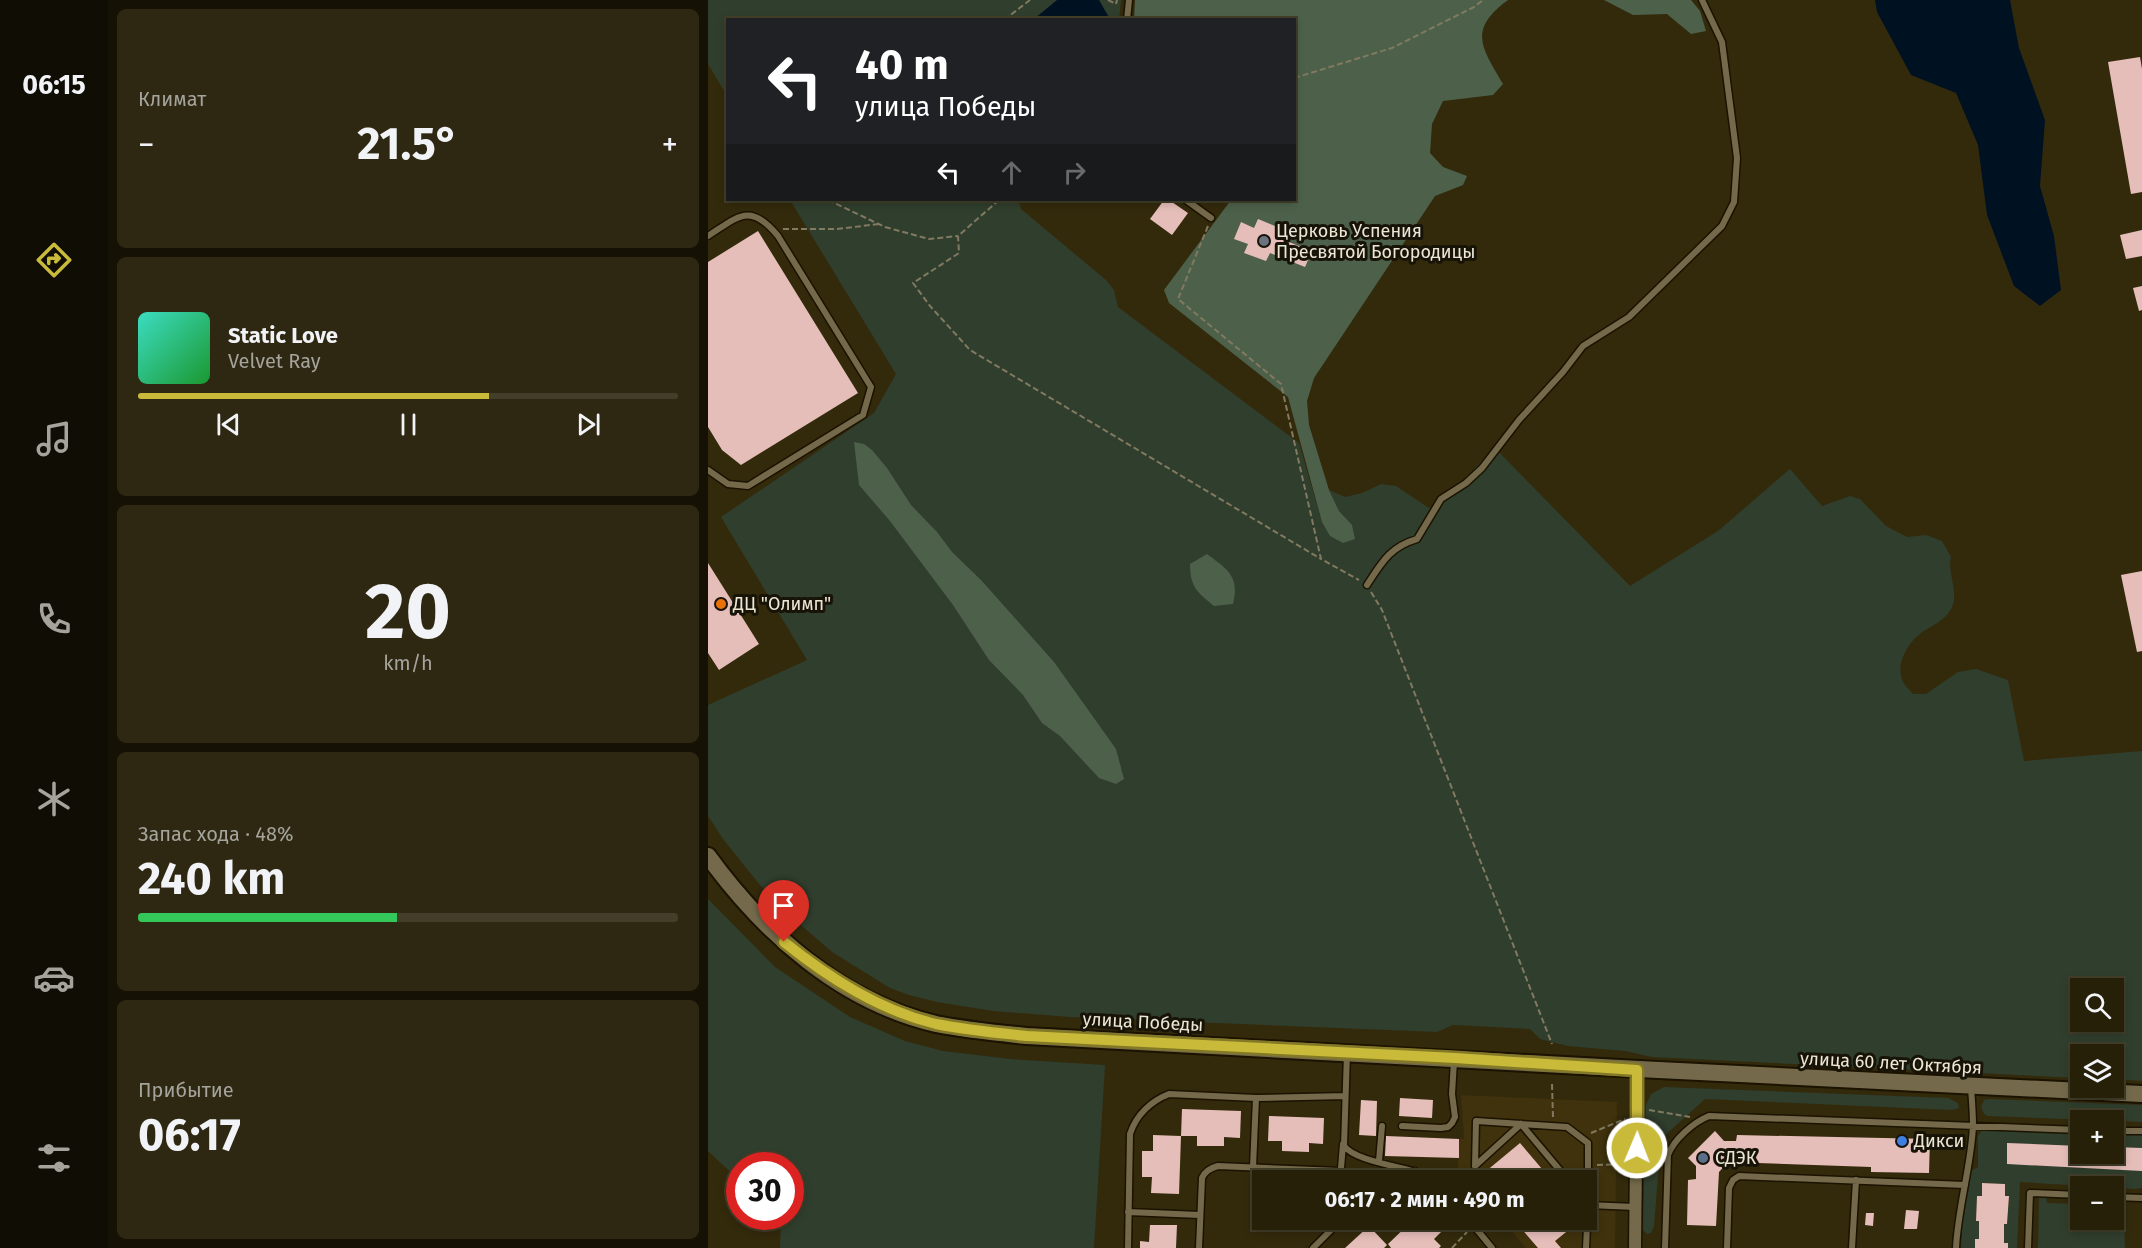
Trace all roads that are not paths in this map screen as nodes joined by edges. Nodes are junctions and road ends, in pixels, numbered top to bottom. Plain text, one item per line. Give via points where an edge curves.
1 (1129, 0) edge
2 (1702, 0) edge
3 (1126, 18) edge
4 (1186, 201) edge
5 (1211, 218) road end
6 (708, 236) edge
7 (708, 470) edge
8 (1367, 585) road end
9 (708, 856) edge
10 (1347, 1052) junction
11 (1455, 1058) junction
12 (1637, 1070) junction
13 (1971, 1086) junction
14 (2142, 1094) edge
15 (1345, 1096) junction
16 (1256, 1098) junction
17 (1521, 1124) junction
18 (1382, 1126) dead end
19 (1402, 1126) dead end
20 (1973, 1126) junction
21 (2070, 1130) edge
22 (2124, 1131) edge
23 (2142, 1131) edge
24 (1343, 1141) junction
25 (1379, 1161) junction
26 (1253, 1167) junction
27 (1318, 1170) edge
28 (1340, 1170) edge
29 (1410, 1170) edge
30 (1560, 1170) edge
31 (1588, 1170) edge
32 (1856, 1180) junction
33 (1965, 1185) junction
34 (2070, 1195) edge
35 (2124, 1197) edge
36 (2142, 1198) edge
37 (1597, 1205) edge
38 (1636, 1207) junction
39 (1128, 1212) junction
40 (1200, 1215) junction
41 (1331, 1230) edge
42 (1476, 1230) edge
43 (1587, 1230) edge
44 (1128, 1248) edge
45 (1199, 1248) edge
46 (1313, 1248) edge
47 (1492, 1248) edge
48 (1586, 1248) edge
49 (1635, 1248) edge
50 (1641, 1248) edge
51 (1665, 1248) edge
52 (1727, 1248) edge
53 (1852, 1248) edge
54 (1956, 1248) edge
55 (2028, 1248) edge

1 - 3 lane
2 - 8 lane via 1722,42 1737,158 1734,202 1722,226 1629,317 1582,346 1482,468 1441,499 1417,538 1388,554
4 - 5 lane
6 - 7 lane via 741,216 766,222 871,387 863,415 748,486 728,484
9 - 10 street, улица Победы via 784,942 831,977 908,1016 1027,1036
10 - 11 street, улица Победы
10 - 15 lane
11 - 12 street, улица Победы
11 - 19 lane via 1452,1123 1441,1128
12 - 13 street, улица 60 лет Октября
12 - 38 street
13 - 14 street, улица 60 лет Октября
13 - 20 lane
15 - 16 lane
15 - 24 lane
16 - 26 lane
16 - 39 lane via 1169,1094 1152,1103 1141,1113 1131,1134
17 - 17 lane via 1476,1121 1475,1166 1490,1152
17 - 30 lane
17 - 31 lane via 1567,1127 1588,1143
18 - 25 lane
20 - 21 lane
20 - 33 lane
20 - 51 lane via 1709,1116 1671,1147 1668,1155
22 - 23 lane
24 - 25 lane via 1353,1154
24 - 28 lane
25 - 29 lane
26 - 27 lane
26 - 40 lane via 1218,1166 1204,1173
32 - 33 lane
32 - 52 lane via 1739,1176 1729,1188
32 - 53 lane
33 - 54 lane
34 - 55 lane via 2030,1193
35 - 36 lane
37 - 38 lane
38 - 49 street
39 - 40 lane
39 - 44 lane
40 - 45 lane
41 - 46 lane
42 - 47 lane
43 - 48 lane
49 - 50 lane

